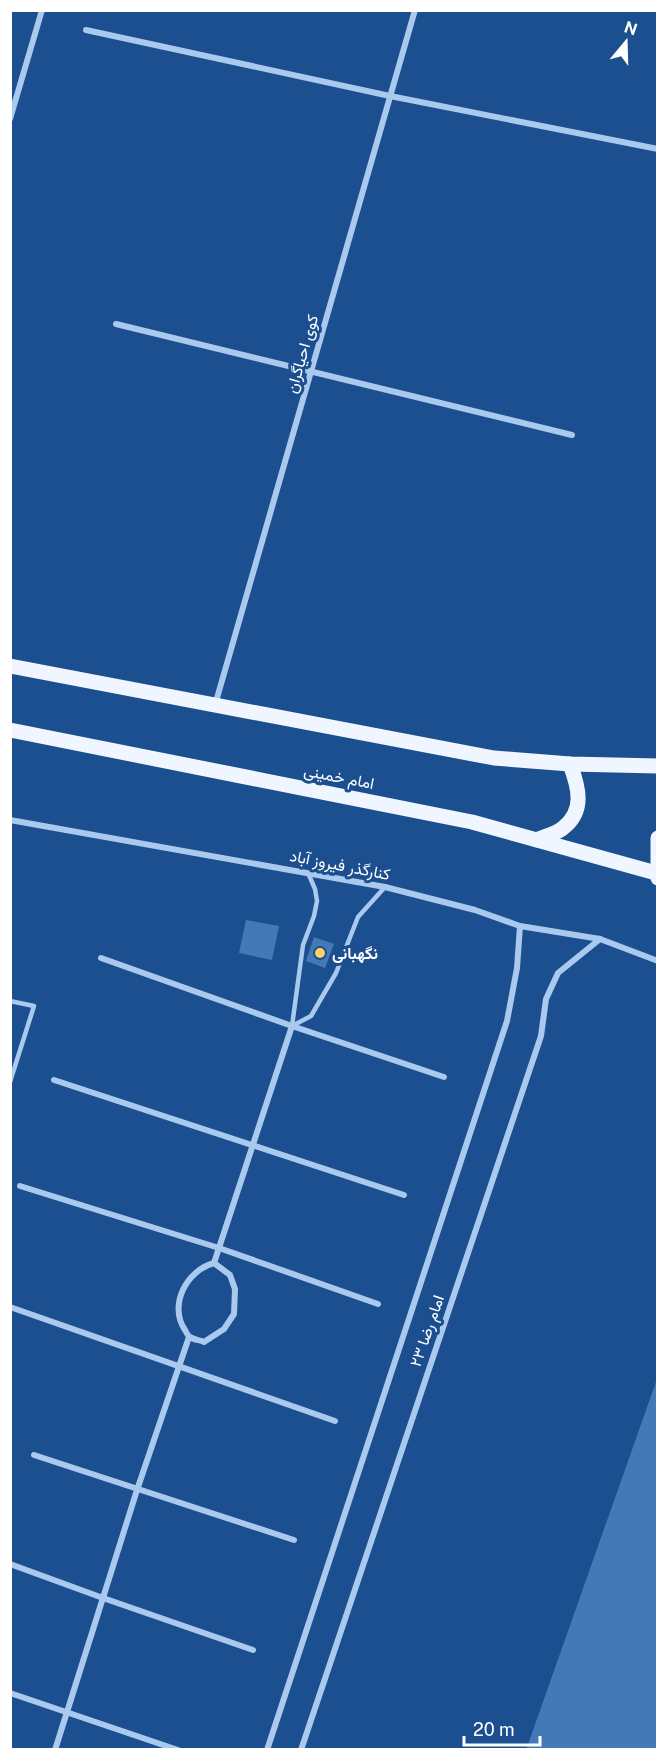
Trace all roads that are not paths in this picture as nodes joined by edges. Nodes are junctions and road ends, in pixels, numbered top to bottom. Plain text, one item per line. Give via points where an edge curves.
1 (42, 10) edge
2 (415, 10) edge
3 (86, 30) dead end
4 (390, 96) junction
5 (10, 119) edge
6 (657, 149) edge
7 (116, 324) dead end
8 (311, 372) junction
9 (572, 435) dead end
10 (10, 666) edge
11 (214, 706) junction
12 (10, 730) edge
13 (570, 764) junction
14 (657, 766) edge
15 (10, 820) edge
16 (657, 838) edge
17 (537, 840) junction
18 (308, 873) junction
19 (657, 875) edge
20 (385, 887) junction
21 (520, 926) junction
22 (600, 939) junction
23 (101, 958) dead end
24 (657, 962) edge
25 (10, 1001) edge
26 (292, 1026) junction
27 (444, 1077) dead end
28 (54, 1080) dead end
29 (10, 1082) edge
30 (252, 1145) junction
31 (21, 1186) dead end
32 (404, 1195) dead end
33 (219, 1248) junction
34 (214, 1263) junction
35 (378, 1304) dead end
36 (10, 1307) edge
37 (189, 1337) junction
38 (179, 1367) junction
39 (334, 1421) dead end
40 (34, 1455) dead end
41 (137, 1490) junction
42 (294, 1540) dead end
43 (10, 1564) edge
44 (103, 1598) junction
45 (253, 1650) dead end
46 (10, 1693) edge
47 (66, 1710) junction
48 (54, 1749) edge
49 (178, 1749) edge
50 (267, 1749) edge
51 (301, 1749) edge

1 - 5 street
2 - 4 street, کوی احیاگران
3 - 4 street
4 - 6 street
4 - 8 street, کوی احیاگران
7 - 8 street
8 - 9 street
8 - 11 street, کوی احیاگران
10 - 11 main road
11 - 13 main road via 494,758
12 - 17 main road, امام خمینی via 460,819
13 - 14 main road
13 - 17 main road via 579,793 576,815 562,830
15 - 18 street, کنارگذر فیروز آباد
16 - 19 main road
17 - 19 main road, امام خمینی
18 - 20 street, کنارگذر فیروز آباد
18 - 26 lane via 317,901 303,945
20 - 21 street, کنارگذر فیروز آباد via 476,910
20 - 26 lane via 357,917 336,973 311,1016
21 - 22 street, کنارگذر فیروز آباد
21 - 50 street, امام رضا ۲۳ via 507,1021
22 - 24 street, کنارگذر فیروز آباد
22 - 51 street, امام رضا ۲۳ via 558,973 546,999 541,1036
23 - 26 street
25 - 29 lane via 34,1006
26 - 27 street
26 - 30 street
28 - 30 street
30 - 32 street
30 - 33 street
31 - 33 street
33 - 34 street
33 - 35 street
34 - 37 street via 203,1265 183,1288 178,1305 180,1323
34 - 37 street via 230,1275 236,1289 234,1314 214,1337 204,1342
36 - 38 street
37 - 38 street
38 - 39 street
38 - 41 street
40 - 41 street
41 - 42 street
41 - 44 street
43 - 44 street
44 - 45 street
44 - 47 street
46 - 47 street
47 - 48 street
47 - 49 street

